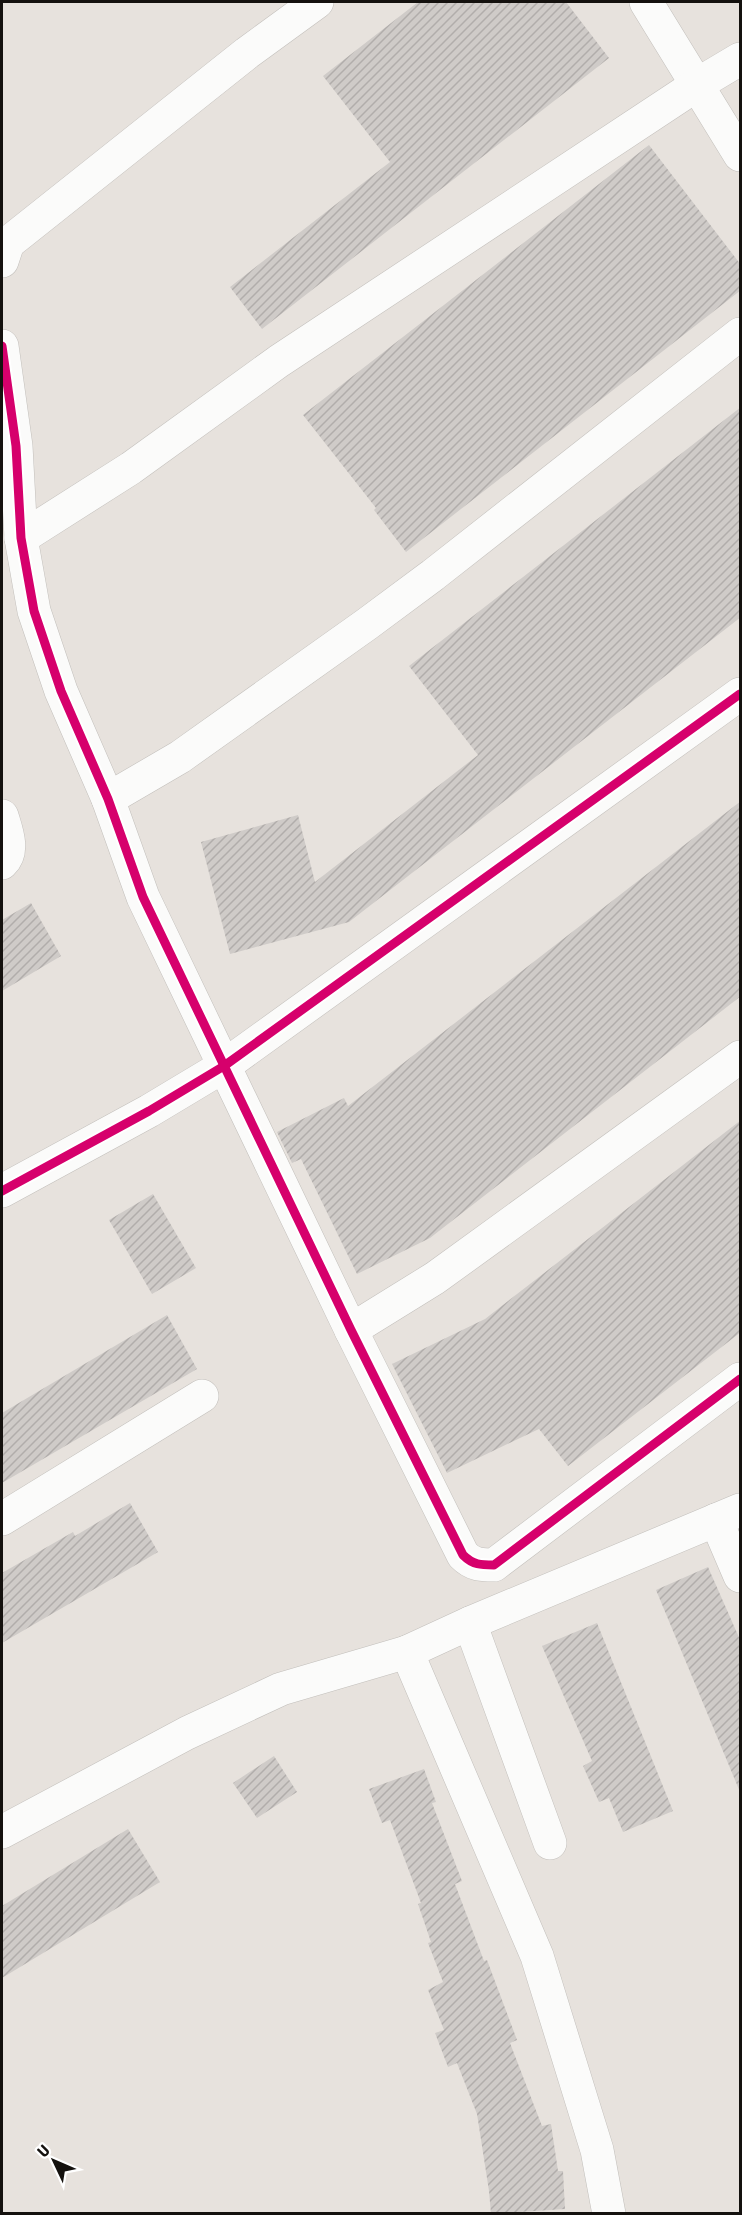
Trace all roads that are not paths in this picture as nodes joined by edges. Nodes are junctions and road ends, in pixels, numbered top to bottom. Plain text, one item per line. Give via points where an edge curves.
1 (317, 2) edge
2 (646, 2) edge
3 (741, 59) edge
4 (699, 84) junction
5 (741, 155) edge
6 (2, 261) edge
7 (741, 334) edge
8 (2, 346) edge
9 (21, 538) junction
10 (741, 694) edge
11 (108, 799) junction
12 (2, 816) edge
13 (2, 863) edge
14 (741, 1057) edge
15 (224, 1066) junction
16 (2, 1191) edge
17 (351, 1330) junction
18 (741, 1379) edge
19 (202, 1396) dead end
20 (728, 1515) edge
21 (2, 1519) edge
22 (741, 1576) edge
23 (470, 1623) junction
24 (407, 1652) junction
25 (2, 1832) edge
26 (550, 1843) dead end
27 (609, 2214) edge

1 - 6 street via 8,243
2 - 4 street
3 - 4 street
4 - 5 street
4 - 9 street via 279,361 131,468
7 - 11 street via 386,610 180,757
8 - 9 street via 16,446
9 - 11 street via 34,611 61,691
10 - 15 street
11 - 15 street via 143,897
12 - 13 street via 9,839
14 - 17 street via 435,1278
15 - 16 street
15 - 17 street
17 - 18 street via 463,1555 479,1565 494,1564
19 - 21 street
20 - 22 street
20 - 23 street
23 - 24 street
23 - 26 street
24 - 25 street via 281,1689 187,1733
24 - 27 street via 537,1956 597,2150

